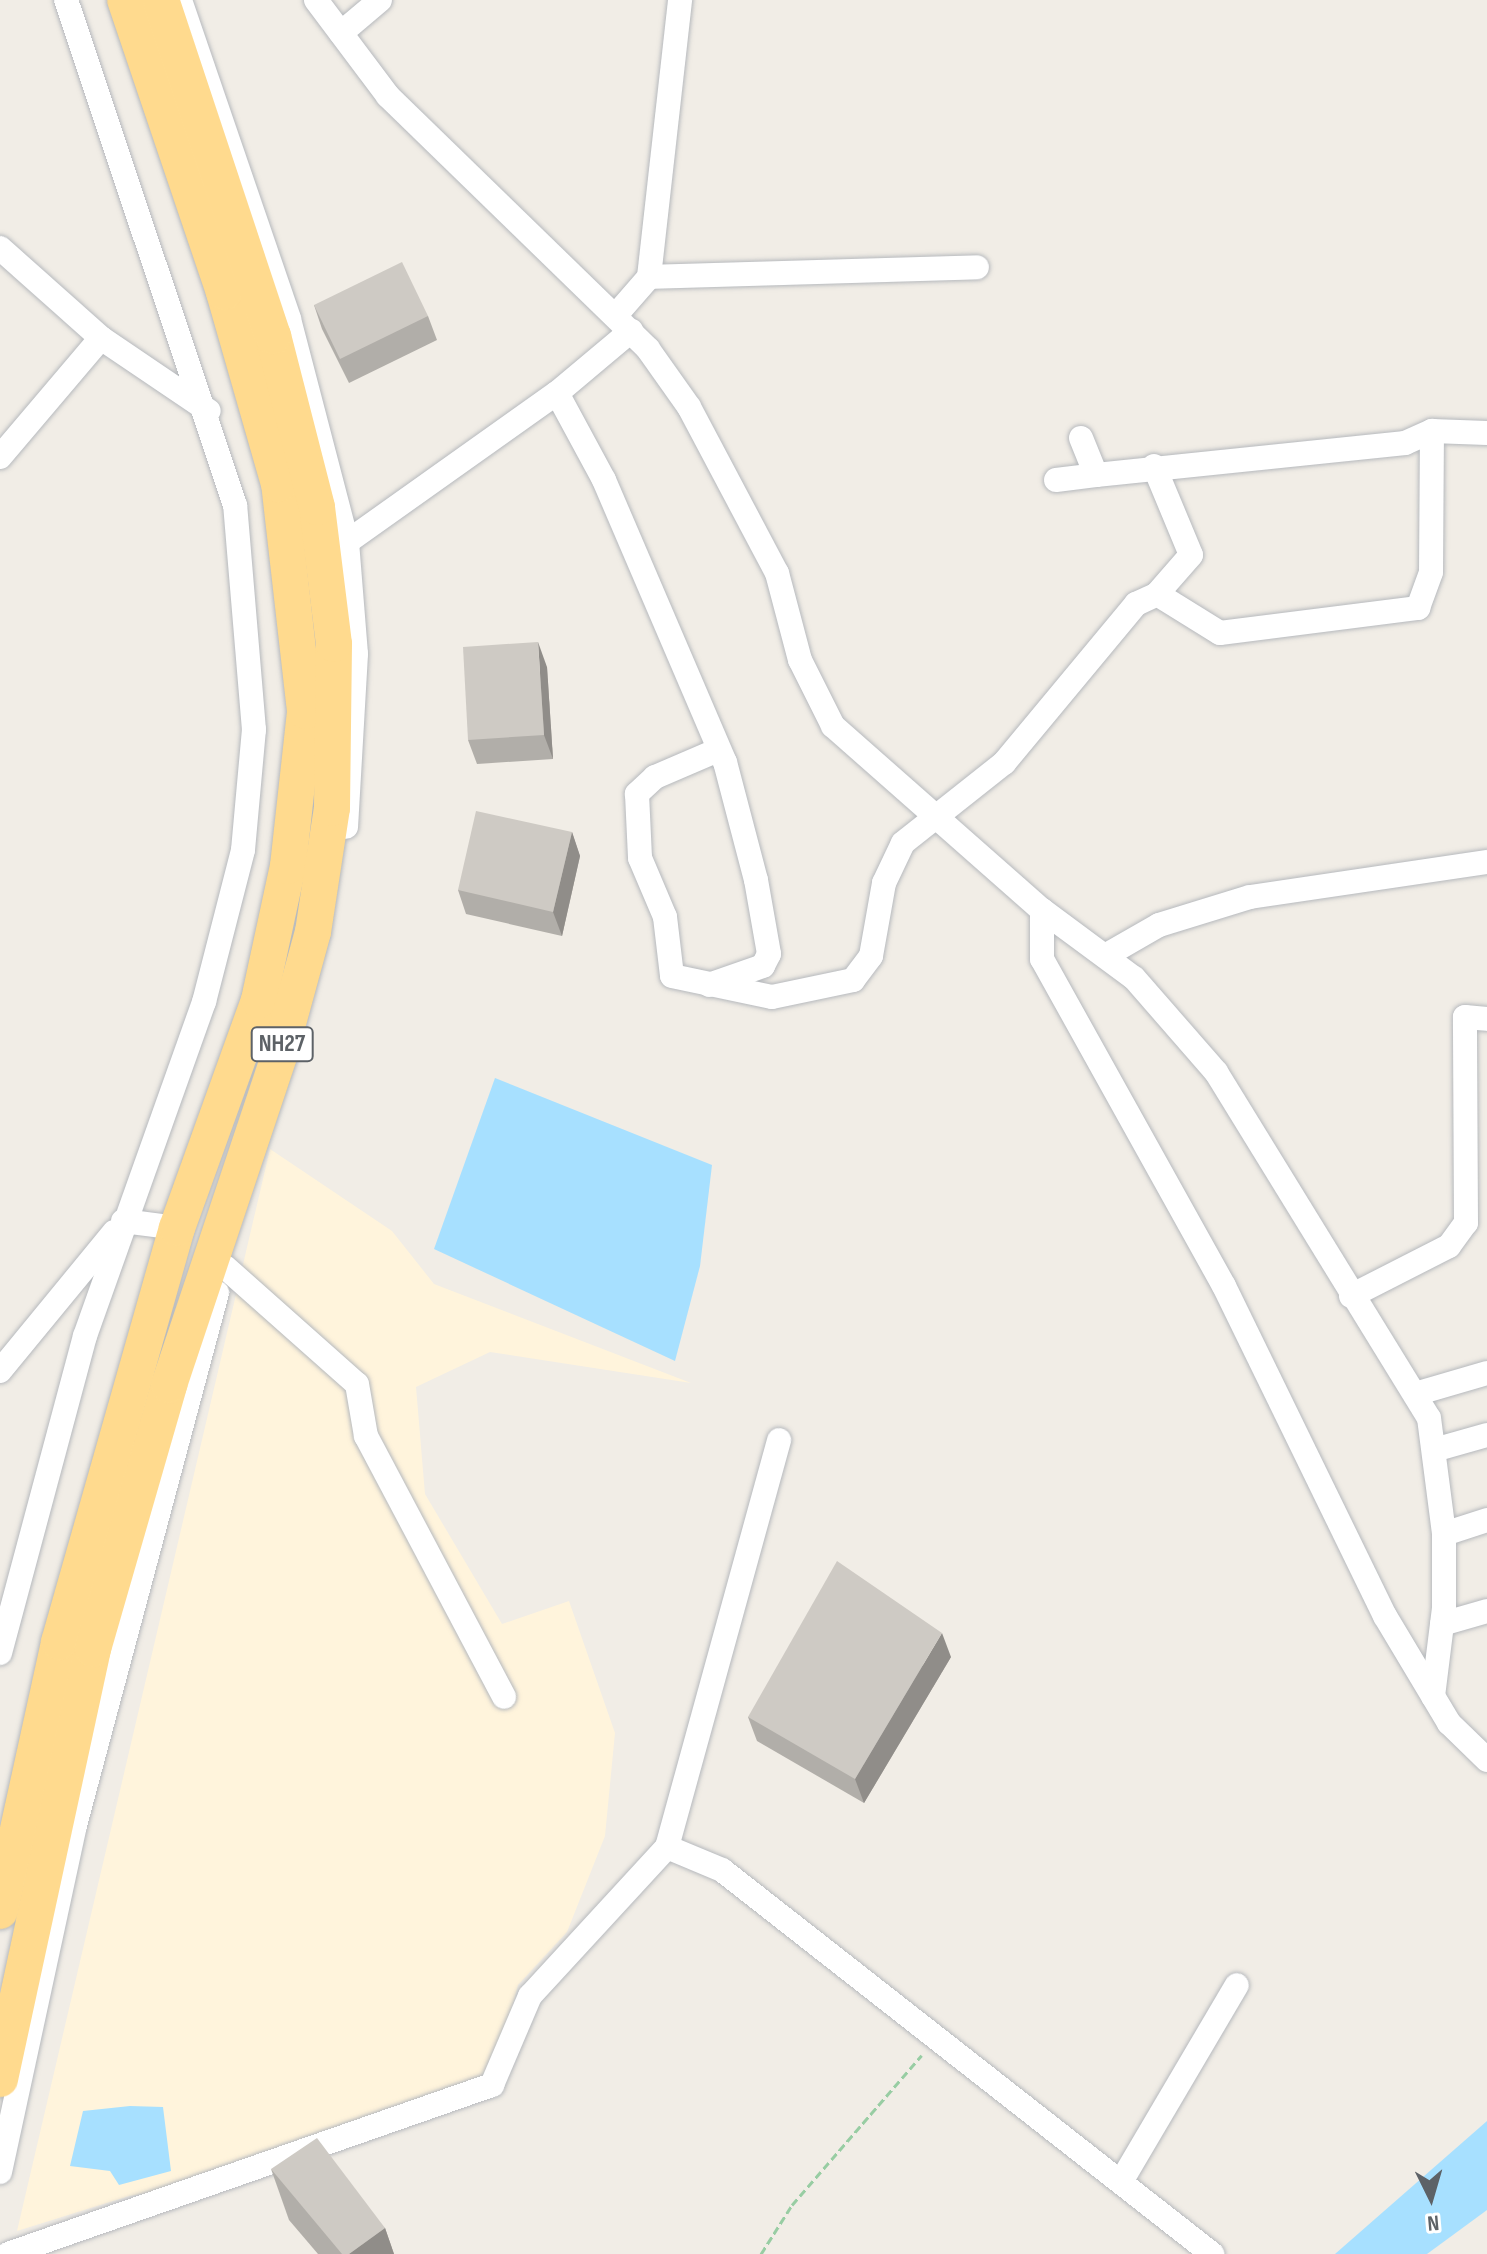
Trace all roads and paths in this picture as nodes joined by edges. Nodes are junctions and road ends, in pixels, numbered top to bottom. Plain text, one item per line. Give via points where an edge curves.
1 (66, 0) edge
2 (125, 0) edge
3 (161, 0) edge
4 (180, 0) edge
5 (316, 0) edge
6 (380, 0) edge
7 (680, 0) edge
8 (341, 33) junction
9 (0, 248) edge
10 (977, 267) dead end
11 (649, 277) junction
12 (624, 323) junction
13 (101, 338) junction
14 (557, 393) junction
15 (209, 411) junction
16 (1432, 431) junction
17 (1487, 433) edge
18 (1081, 438) dead end
19 (0, 457) edge
20 (1154, 466) junction
21 (1096, 475) junction
22 (1056, 480) dead end
23 (347, 542) junction
24 (1157, 594) junction
25 (718, 750) junction
26 (931, 813) junction
27 (1487, 862) edge
28 (1042, 910) junction
29 (1105, 956) junction
30 (707, 985) junction
31 (1487, 1019) edge
32 (123, 1221) junction
33 (177, 1228) junction
34 (225, 1267) junction
35 (1351, 1296) junction
36 (0, 1371) edge
37 (1487, 1373) edge
38 (1415, 1394) junction
39 (1487, 1435) edge
40 (779, 1440) dead end
41 (1434, 1450) junction
42 (1487, 1520) edge
43 (1444, 1534) junction
44 (1487, 1611) edge
45 (1442, 1624) junction
46 (0, 1653) edge
47 (1433, 1696) junction
48 (504, 1697) dead end
49 (1487, 1760) edge
50 (667, 1847) junction
51 (0, 1911) edge
52 (1237, 1985) dead end
53 (937, 2037) junction
54 (0, 2079) edge
55 (0, 2172) edge
56 (1122, 2180) junction
57 (8, 2254) edge
58 (761, 2254) edge
59 (1212, 2254) edge

1 - 15 street
2 - 33 highway, NH27 via 272,457 292,559 305,711 277,928
3 - 54 highway, NH27 via 273,336 317,507 334,644 332,808 313,932 279,1056 169,1385 93,1649
4 - 23 street via 289,319
5 - 8 street
6 - 8 street
7 - 11 street
8 - 12 street via 388,96
9 - 13 street
10 - 11 street
11 - 12 street
12 - 14 street
12 - 26 street via 689,407 777,573 800,660 833,726
13 - 15 street
13 - 19 street
14 - 23 street
14 - 25 street via 604,480
15 - 32 street via 235,505 252,637 254,730 243,850 204,1002
16 - 17 street
16 - 20 street via 1405,443
16 - 24 street via 1431,572 1418,608 1220,633
18 - 21 street
20 - 21 street
20 - 24 street via 1191,555
21 - 22 street
23 - 34 street via 355,760 336,902 303,1035
24 - 26 street via 1136,604 1004,763
25 - 30 street via 769,954 763,966
25 - 30 street via 655,777 637,794 634,822 640,858 665,917 672,976
26 - 28 street
26 - 30 street via 891,869 871,956 853,980 772,997
27 - 29 street via 1250,897 1159,925
28 - 29 street
28 - 47 street via 1042,959 1224,1286 1385,1616
29 - 35 street via 1187,1032 1216,1072
31 - 35 street via 1465,1017 1466,1223 1449,1246
32 - 33 street
32 - 36 street
32 - 46 street
33 - 51 highway, NH27 via 59,1642
34 - 48 street via 357,1384 366,1436
34 - 55 street via 74,1829
35 - 38 street
37 - 38 street
38 - 41 street via 1429,1418
39 - 41 street
40 - 50 street
41 - 43 street
42 - 43 street
43 - 45 street
44 - 45 street
45 - 47 street
47 - 49 street
50 - 53 street via 722,1870
50 - 57 street via 530,1996 492,2085
52 - 56 street
53 - 56 street
53 - 58 path via 792,2205
56 - 59 street

